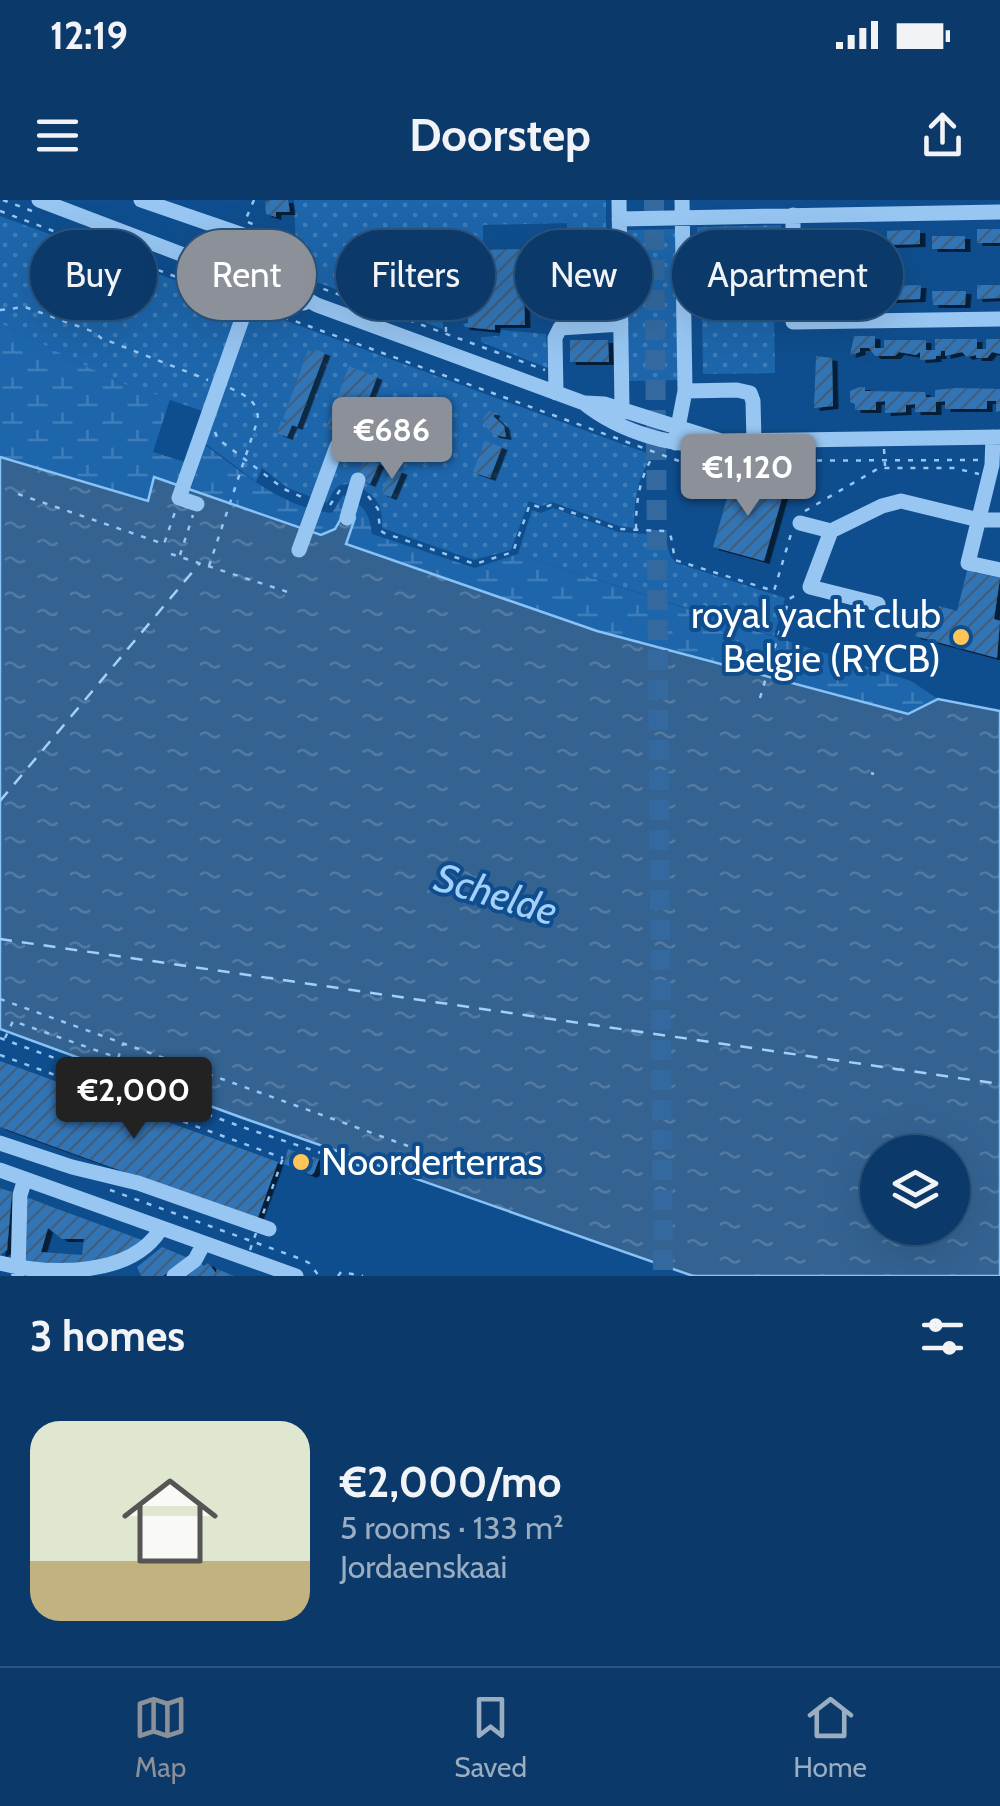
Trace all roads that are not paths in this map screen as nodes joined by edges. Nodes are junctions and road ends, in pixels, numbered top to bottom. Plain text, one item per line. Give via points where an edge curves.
1 (39, 200) edge
2 (142, 200) edge
3 (618, 200) edge
4 (682, 200) edge
5 (64, 204) edge
6 (834, 207) edge
7 (1000, 212) edge
8 (793, 216) junction
9 (682, 218) junction
10 (619, 219) junction
11 (230, 230) edge
12 (177, 251) edge
13 (316, 305) edge
14 (1000, 319) edge
15 (253, 320) edge
16 (621, 324) junction
17 (685, 391) junction
18 (556, 393) junction
19 (619, 416) junction
20 (672, 437) junction
21 (997, 437) edge
22 (754, 441) junction
23 (337, 446) dead end
24 (993, 474) edge
25 (357, 484) road end
26 (197, 504) road end
27 (347, 518) dead end
28 (979, 520) junction
29 (1000, 520) edge
30 (796, 524) road end
31 (832, 531) junction
32 (299, 550) dead end
33 (1000, 570) edge
34 (878, 604) dead end
35 (0, 1142) edge
36 (0, 1170) edge
37 (26, 1179) junction
38 (268, 1229) dead end
39 (160, 1230) junction
40 (203, 1245) junction
41 (301, 1259) road end
42 (12, 1269) edge
43 (134, 1269) edge
44 (269, 1272) edge
45 (174, 1276) edge
46 (296, 1276) edge

1 - 5 street
2 - 11 street
3 - 10 street
4 - 9 street
5 - 12 street
6 - 7 street
6 - 8 street
8 - 9 street
8 - 14 street via 793,322
9 - 10 street
9 - 17 street
10 - 16 street
13 - 18 street
15 - 26 street via 219,384 180,498
16 - 18 street via 560,328
16 - 19 street
17 - 20 street
17 - 22 street via 750,394
18 - 19 street via 604,404
19 - 20 street
20 - 22 street
21 - 22 street
21 - 24 street
23 - 32 street
24 - 28 street
25 - 27 street
28 - 29 street
28 - 31 street via 900,502
28 - 33 street via 968,562
30 - 31 street
31 - 34 street via 810,587
35 - 38 street
36 - 37 street
37 - 39 street
37 - 42 street
39 - 40 street
39 - 43 street
40 - 44 street
40 - 45 street
41 - 46 street
42 - 43 street
44 - 46 street

